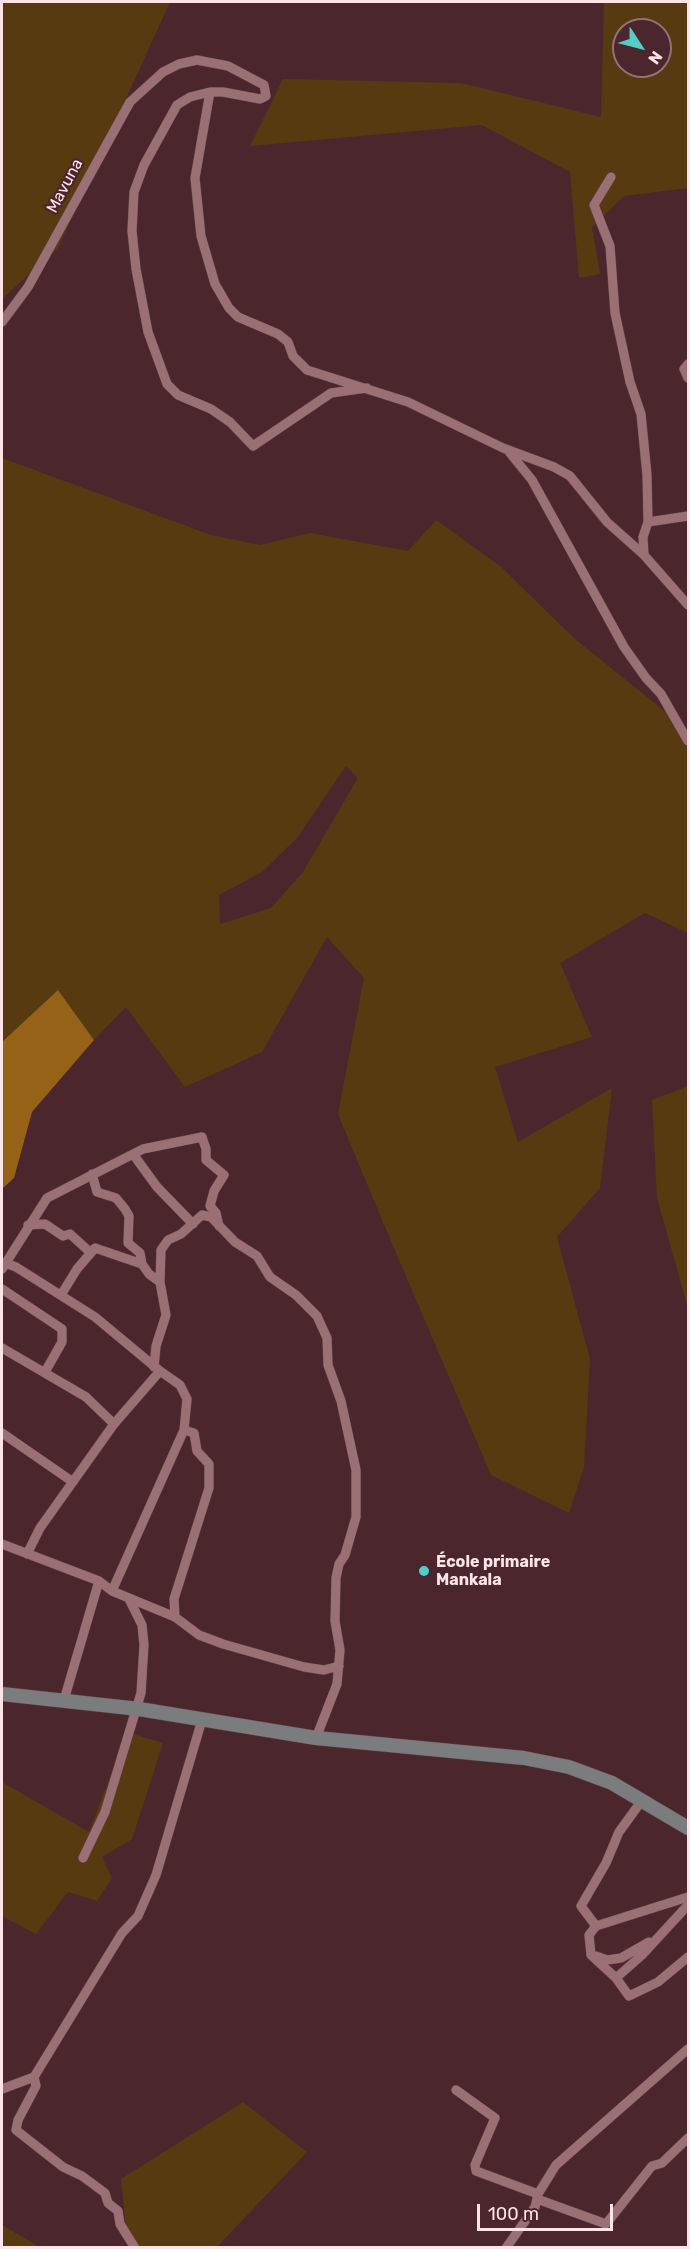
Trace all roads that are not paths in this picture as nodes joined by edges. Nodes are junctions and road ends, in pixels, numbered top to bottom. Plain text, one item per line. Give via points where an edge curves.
1 (210, 93) junction
2 (611, 177) dead end
3 (2, 322) edge
4 (688, 364) edge
5 (688, 378) edge
6 (367, 388) junction
7 (503, 448) junction
8 (688, 516) edge
9 (648, 522) junction
10 (644, 555) junction
11 (688, 604) edge
12 (688, 741) edge
13 (133, 1154) junction
14 (92, 1174) junction
15 (193, 1224) junction
16 (28, 1225) junction
17 (221, 1229) junction
18 (91, 1253) junction
19 (142, 1264) junction
20 (3, 1266) edge
21 (160, 1282) junction
22 (2, 1289) edge
23 (61, 1295) junction
24 (2, 1348) edge
25 (157, 1369) junction
26 (45, 1372) junction
27 (114, 1424) junction
28 (184, 1430) junction
29 (2, 1433) edge
30 (73, 1482) junction
31 (2, 1544) edge
32 (27, 1554) junction
33 (99, 1581) junction
34 (112, 1591) junction
35 (129, 1599) junction
36 (175, 1617) junction
37 (339, 1666) junction
38 (2, 1694) edge
39 (64, 1700) junction
40 (139, 1709) junction
41 (202, 1720) junction
42 (316, 1738) junction
43 (644, 1799) junction
44 (688, 1828) edge
45 (83, 1858) dead end
46 (688, 1897) edge
47 (688, 1905) edge
48 (596, 1926) junction
49 (664, 1931) junction
50 (591, 1955) junction
51 (688, 1957) edge
52 (616, 1978) junction
53 (688, 2049) edge
54 (34, 2077) junction
55 (2, 2089) edge
56 (456, 2090) dead end
57 (688, 2138) edge
58 (538, 2197) junction
59 (135, 2247) edge
60 (507, 2247) edge

1 - 3 street, Mavuna via 260,99 266,96 264,85 228,66 197,60 163,72 130,102 28,287
1 - 6 street via 195,178 201,236 215,284 238,317 278,334 307,370
1 - 6 street via 190,97 177,105 134,192 132,231 136,269 148,332 167,384 178,395 212,409 230,422 252,446 331,393
2 - 9 street via 594,205 610,246 615,313 641,414
4 - 5 street via 684,369
6 - 7 street via 408,402
7 - 10 street via 570,477 607,522
7 - 12 street via 532,480 624,647 661,694
8 - 9 street
9 - 10 street via 643,537
10 - 11 street
13 - 14 street
13 - 15 street
13 - 17 street via 202,1137 206,1160 224,1175 210,1206
14 - 16 street via 47,1198
14 - 19 street via 97,1192 116,1198 129,1216 128,1244 140,1253
15 - 17 street via 201,1215 211,1217
15 - 21 street via 163,1245
16 - 18 street via 45,1224 63,1236 70,1234
16 - 20 street
17 - 37 street via 256,1256 270,1277 317,1316 327,1338 328,1365 341,1401 356,1470 356,1517 336,1578
18 - 19 street via 100,1247 128,1262
18 - 23 street
19 - 21 street
20 - 23 street
21 - 25 street via 166,1315 154,1356
22 - 26 street via 62,1329 62,1342
23 - 25 street via 95,1317
24 - 26 street
25 - 27 street
25 - 28 street via 180,1385 187,1399
26 - 27 street via 86,1397
27 - 30 street
28 - 34 street
28 - 36 street via 194,1433 196,1451 208,1464 209,1488 174,1599
29 - 30 street
30 - 32 street via 40,1528
31 - 32 street
32 - 33 street
33 - 34 street
33 - 39 street
34 - 35 street
35 - 36 street
35 - 40 street via 142,1625 144,1646
36 - 37 street via 199,1635 223,1644 304,1667 324,1670
37 - 42 street
38 - 39 street
39 - 40 street
40 - 41 street
40 - 45 street via 105,1812
41 - 42 street
41 - 54 street via 169,1836 143,1905
42 - 43 street via 524,1758 569,1767
43 - 44 street
43 - 48 street via 619,1832 581,1906
46 - 48 street
47 - 49 street
48 - 50 street via 589,1935
49 - 50 street via 621,1958 607,1960
49 - 52 street
50 - 52 street
51 - 52 street via 658,1982 629,1996
53 - 58 street via 556,2165
54 - 55 street
54 - 59 street via 36,2086 16,2130 63,2167 105,2193
56 - 58 street via 495,2118 476,2171
57 - 58 street via 662,2163 652,2166 606,2224
58 - 60 street

